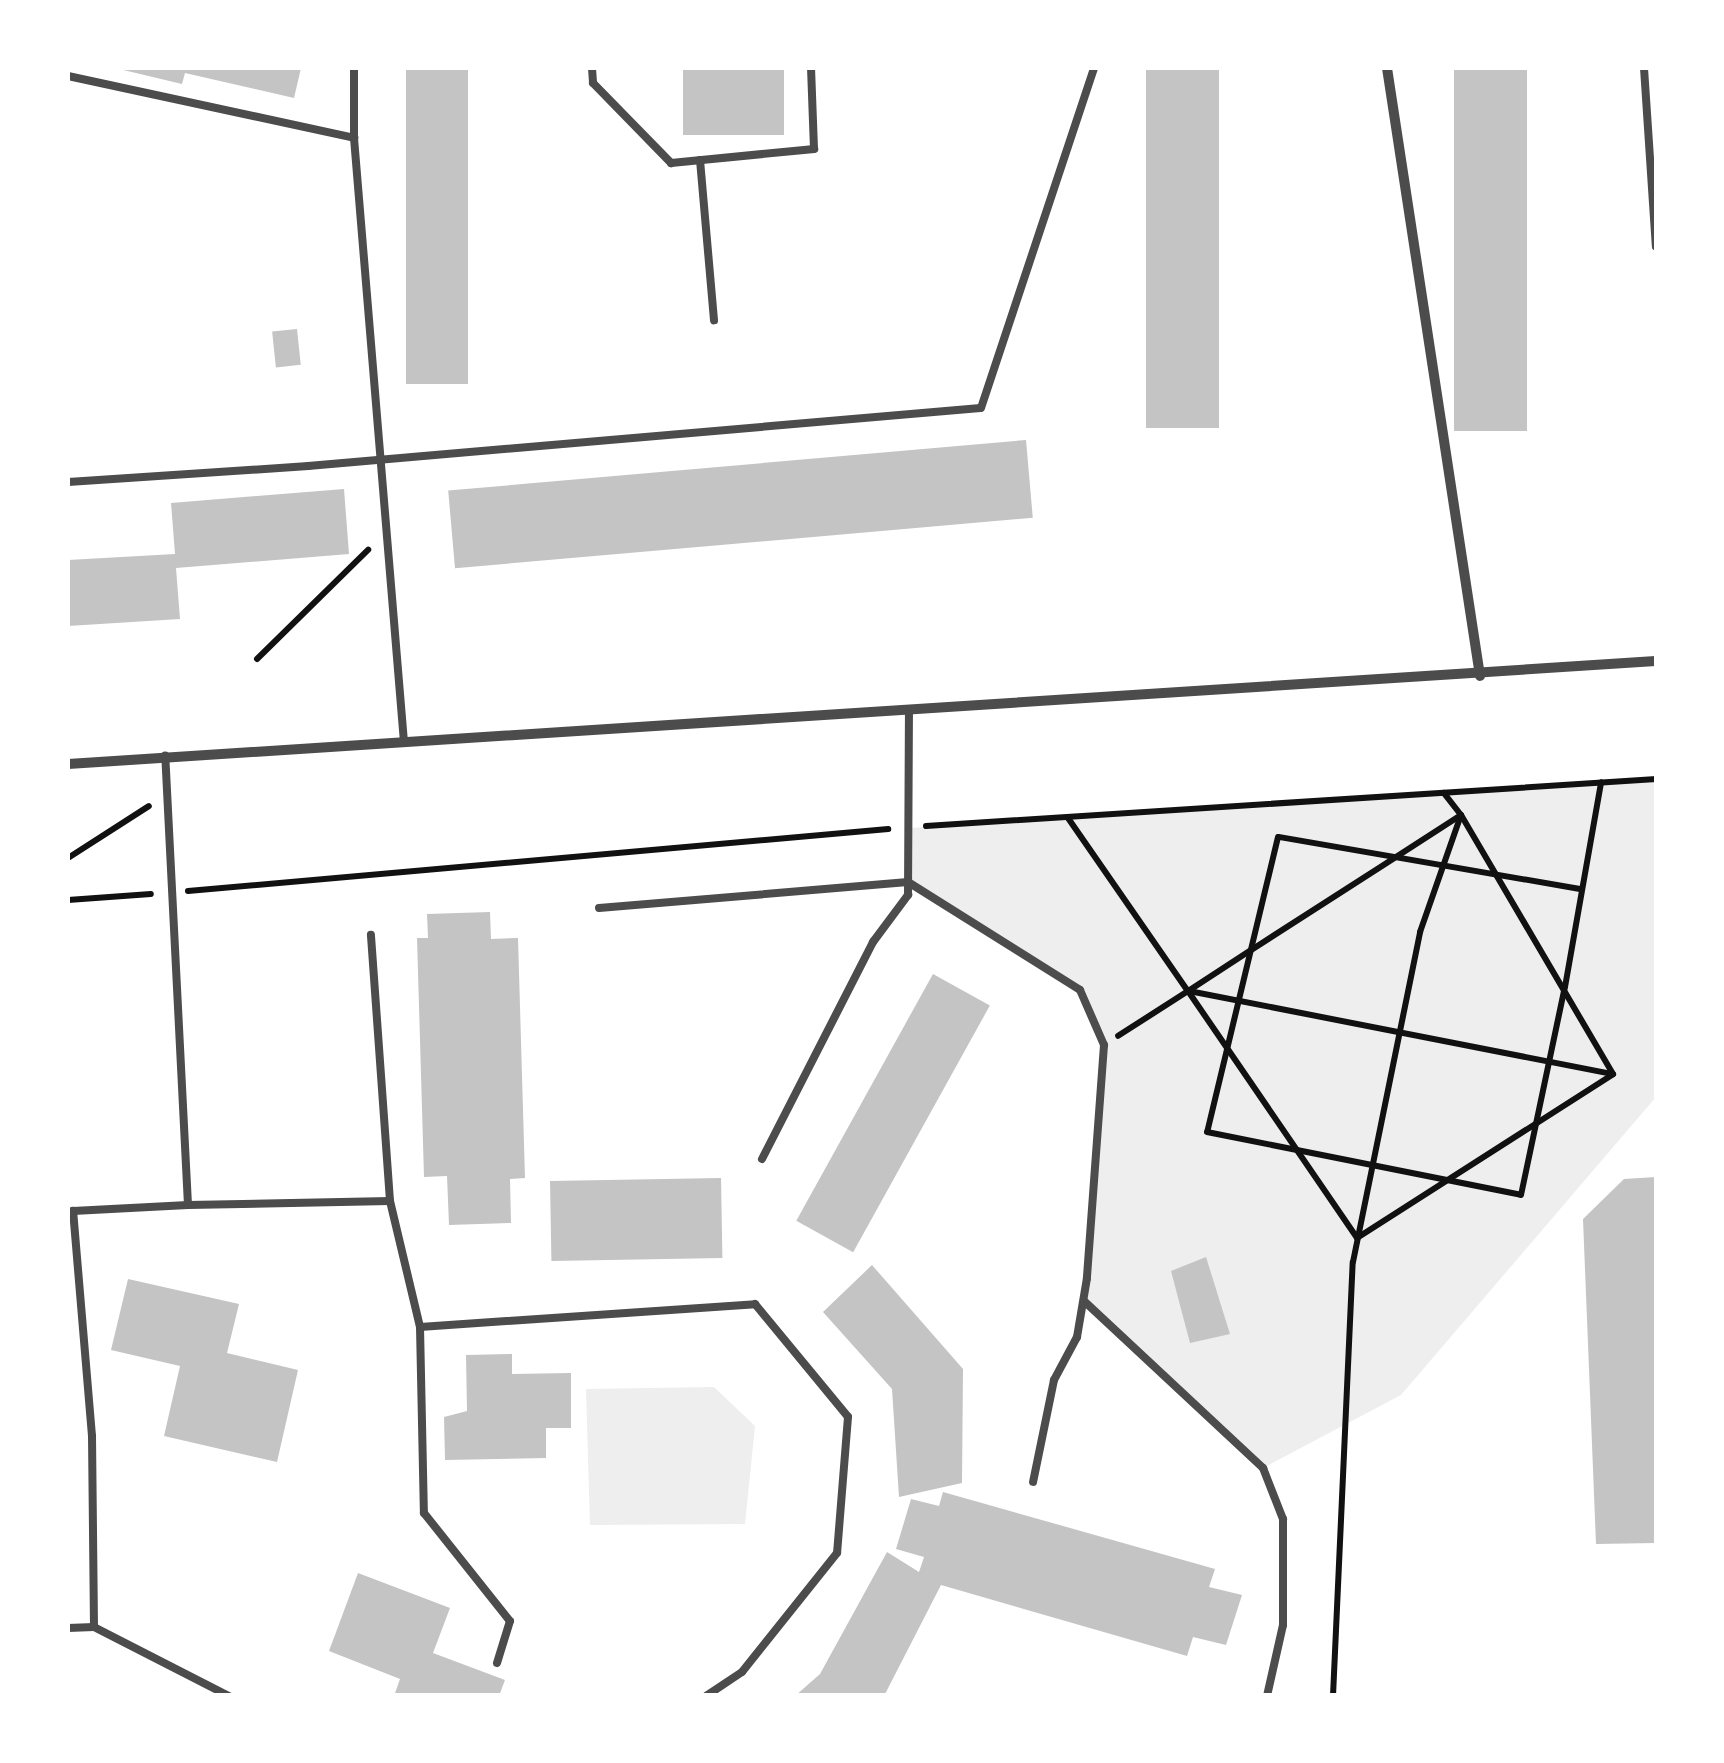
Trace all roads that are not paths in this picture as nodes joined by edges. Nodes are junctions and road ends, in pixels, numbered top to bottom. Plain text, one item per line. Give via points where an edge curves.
1 (354, 68) edge
2 (592, 68) edge
3 (811, 68) edge
4 (1094, 68) edge
5 (1387, 68) edge
6 (1644, 68) edge
7 (68, 76) edge
8 (354, 138) junction
9 (700, 160) junction
10 (1656, 247) edge
11 (714, 320) dead end
12 (381, 460) junction
13 (68, 482) edge
14 (1656, 662) edge
15 (1480, 676) junction
16 (909, 710) junction
17 (404, 742) junction
18 (165, 756) junction
19 (68, 764) edge
20 (908, 882) junction
21 (599, 908) dead end
22 (371, 935) dead end
23 (762, 1158) dead end
24 (390, 1201) junction
25 (188, 1205) junction
26 (1084, 1301) junction
27 (420, 1327) junction
28 (1033, 1482) dead end
29 (94, 1627) junction
30 (68, 1628) edge
31 (497, 1663) dead end
32 (228, 1696) edge
33 (706, 1696) edge
34 (1267, 1696) edge

1 - 8 lane
2 - 9 lane via 594,83 671,162
3 - 9 lane via 814,149
4 - 12 lane via 982,408
5 - 15 street
6 - 10 lane
7 - 8 lane
8 - 12 lane
9 - 11 lane
12 - 13 lane
12 - 17 lane
14 - 15 street
15 - 16 street
16 - 17 street
16 - 20 lane
17 - 18 street
18 - 19 street
18 - 25 lane
20 - 21 lane
20 - 23 lane via 908,895 873,942
20 - 26 lane via 1080,990 1104,1045
22 - 24 lane
24 - 25 lane
24 - 27 lane
25 - 29 lane via 73,1211 92,1436
26 - 28 lane via 1077,1338 1054,1380
26 - 34 lane via 1264,1468 1283,1519 1283,1625
27 - 31 lane via 424,1512 510,1621
27 - 33 lane via 755,1304 848,1417 837,1553 742,1672
29 - 30 lane
29 - 32 lane

